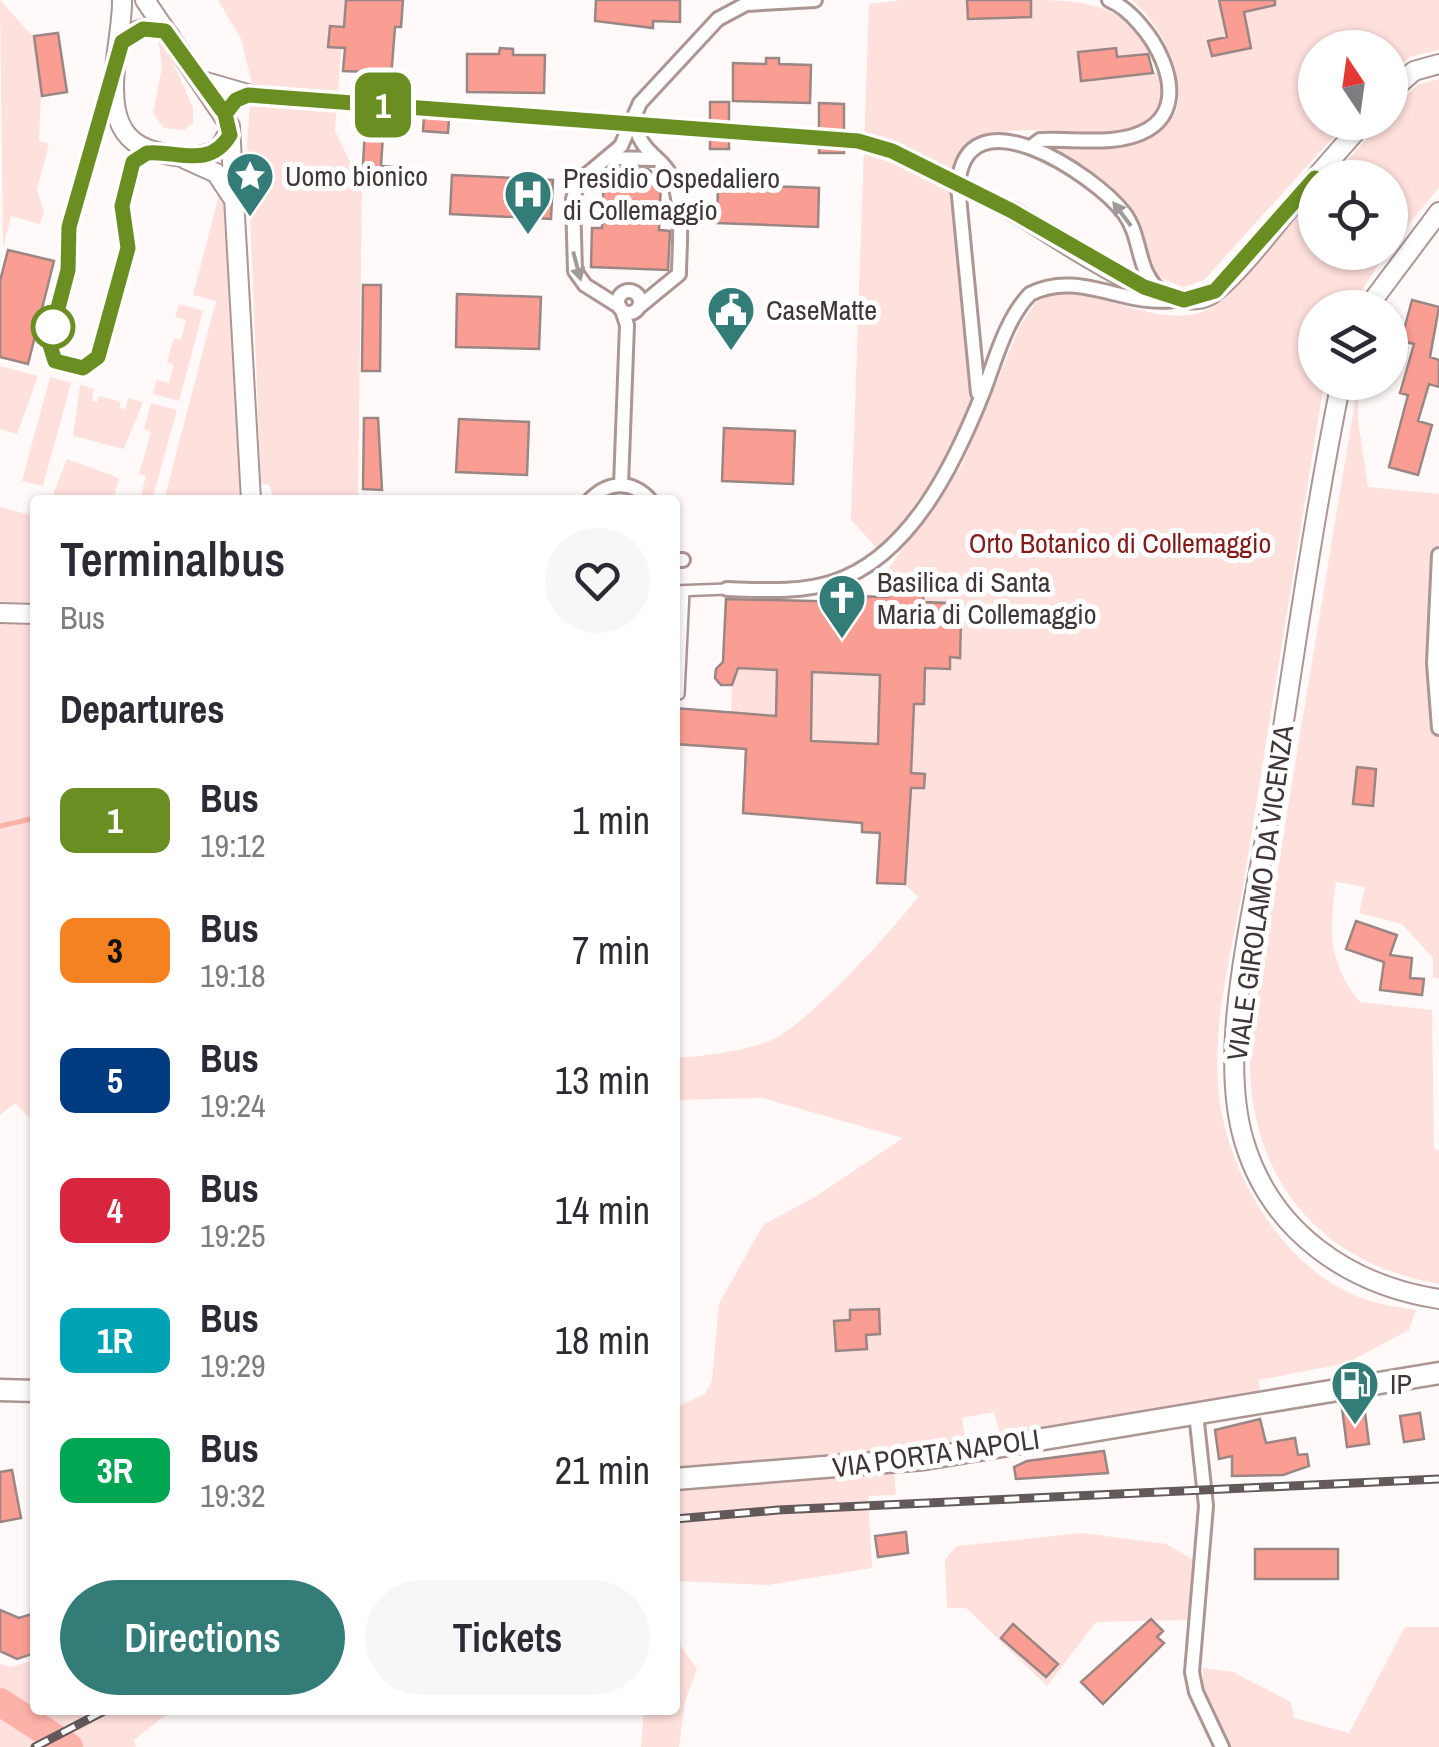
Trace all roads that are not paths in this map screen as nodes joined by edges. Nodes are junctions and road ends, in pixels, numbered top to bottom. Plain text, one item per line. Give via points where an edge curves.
1 (122, 0) edge
2 (145, 0) edge
3 (815, 0) edge
4 (1109, 0) edge
5 (170, 37) junction
6 (118, 49) junction
7 (1437, 64) edge
8 (192, 74) junction
9 (1408, 76) edge
10 (227, 122) junction
11 (634, 124) junction
12 (1348, 140) edge
13 (1032, 146) junction
14 (179, 157) junction
15 (653, 159) junction
16 (606, 160) junction
17 (1331, 160) edge
18 (1298, 197) edge
19 (236, 210) junction
20 (1012, 211) tunnel mouth
21 (1439, 212) edge
22 (1380, 290) edge
23 (1173, 298) junction
24 (972, 308) junction
25 (629, 309) junction
26 (1008, 329) junction
27 (1338, 400) edge
28 (977, 407) junction
29 (621, 485) junction
30 (251, 495) edge
31 (596, 495) edge
32 (645, 495) edge
33 (1439, 556) edge
34 (727, 590) joint
35 (680, 591) edge
36 (0, 612) edge
37 (30, 614) edge
38 (680, 694) edge
39 (1439, 728) edge
40 (1439, 1299) edge
41 (1439, 1373) edge
42 (0, 1390) edge
43 (30, 1391) edge
44 (1196, 1413) junction
45 (680, 1479) edge
46 (1222, 1747) edge

1 - 6 main road
2 - 5 main road
3 - 11 street via 746,4 726,14 643,100
4 - 13 street via 1130,12 1155,46 1168,108 1136,135 1044,139
5 - 6 main road via 143,29
5 - 8 main road
6 - 14 main road via 114,88 123,132 144,149
7 - 9 main road
8 - 10 main road
8 - 10 main road via 252,95 239,98
10 - 14 main road via 218,149
10 - 19 main road
11 - 15 street
11 - 16 street
12 - 17 main road
23 -> 13 street via 1146,274 1123,212
13 - 24 street via 989,142 973,150 961,168
14 - 19 main road via 219,176
15 - 16 street
15 - 25 street via 675,186 680,274
16 -> 25 street via 575,188 573,264 581,281
18 - 23 main road via 1212,294
19 - 30 main road
20 - 23 main road via 1116,273
21 - 22 main road
23 - 26 street via 1148,301 1058,285 1030,294
24 - 26 street via 988,333
24 - 28 street
25 - 29 street
26 - 28 street
27 - 40 main road, VIALE GIROLAMO DA VICENZA via 1248,950 1234,1092 1258,1175 1309,1242 1372,1284
28 - 34 street via 934,488 875,562 814,587
29 - 31 street
29 - 32 street
33 - 39 street
34 - 35 street
35 - 38 street
36 - 37 main road
41 - 44 main road, VIA PORTA NAPOLI
42 - 43 main road
44 - 45 main road, VIA PORTA NAPOLI via 902,1462
44 - 46 street via 1206,1506 1192,1672

